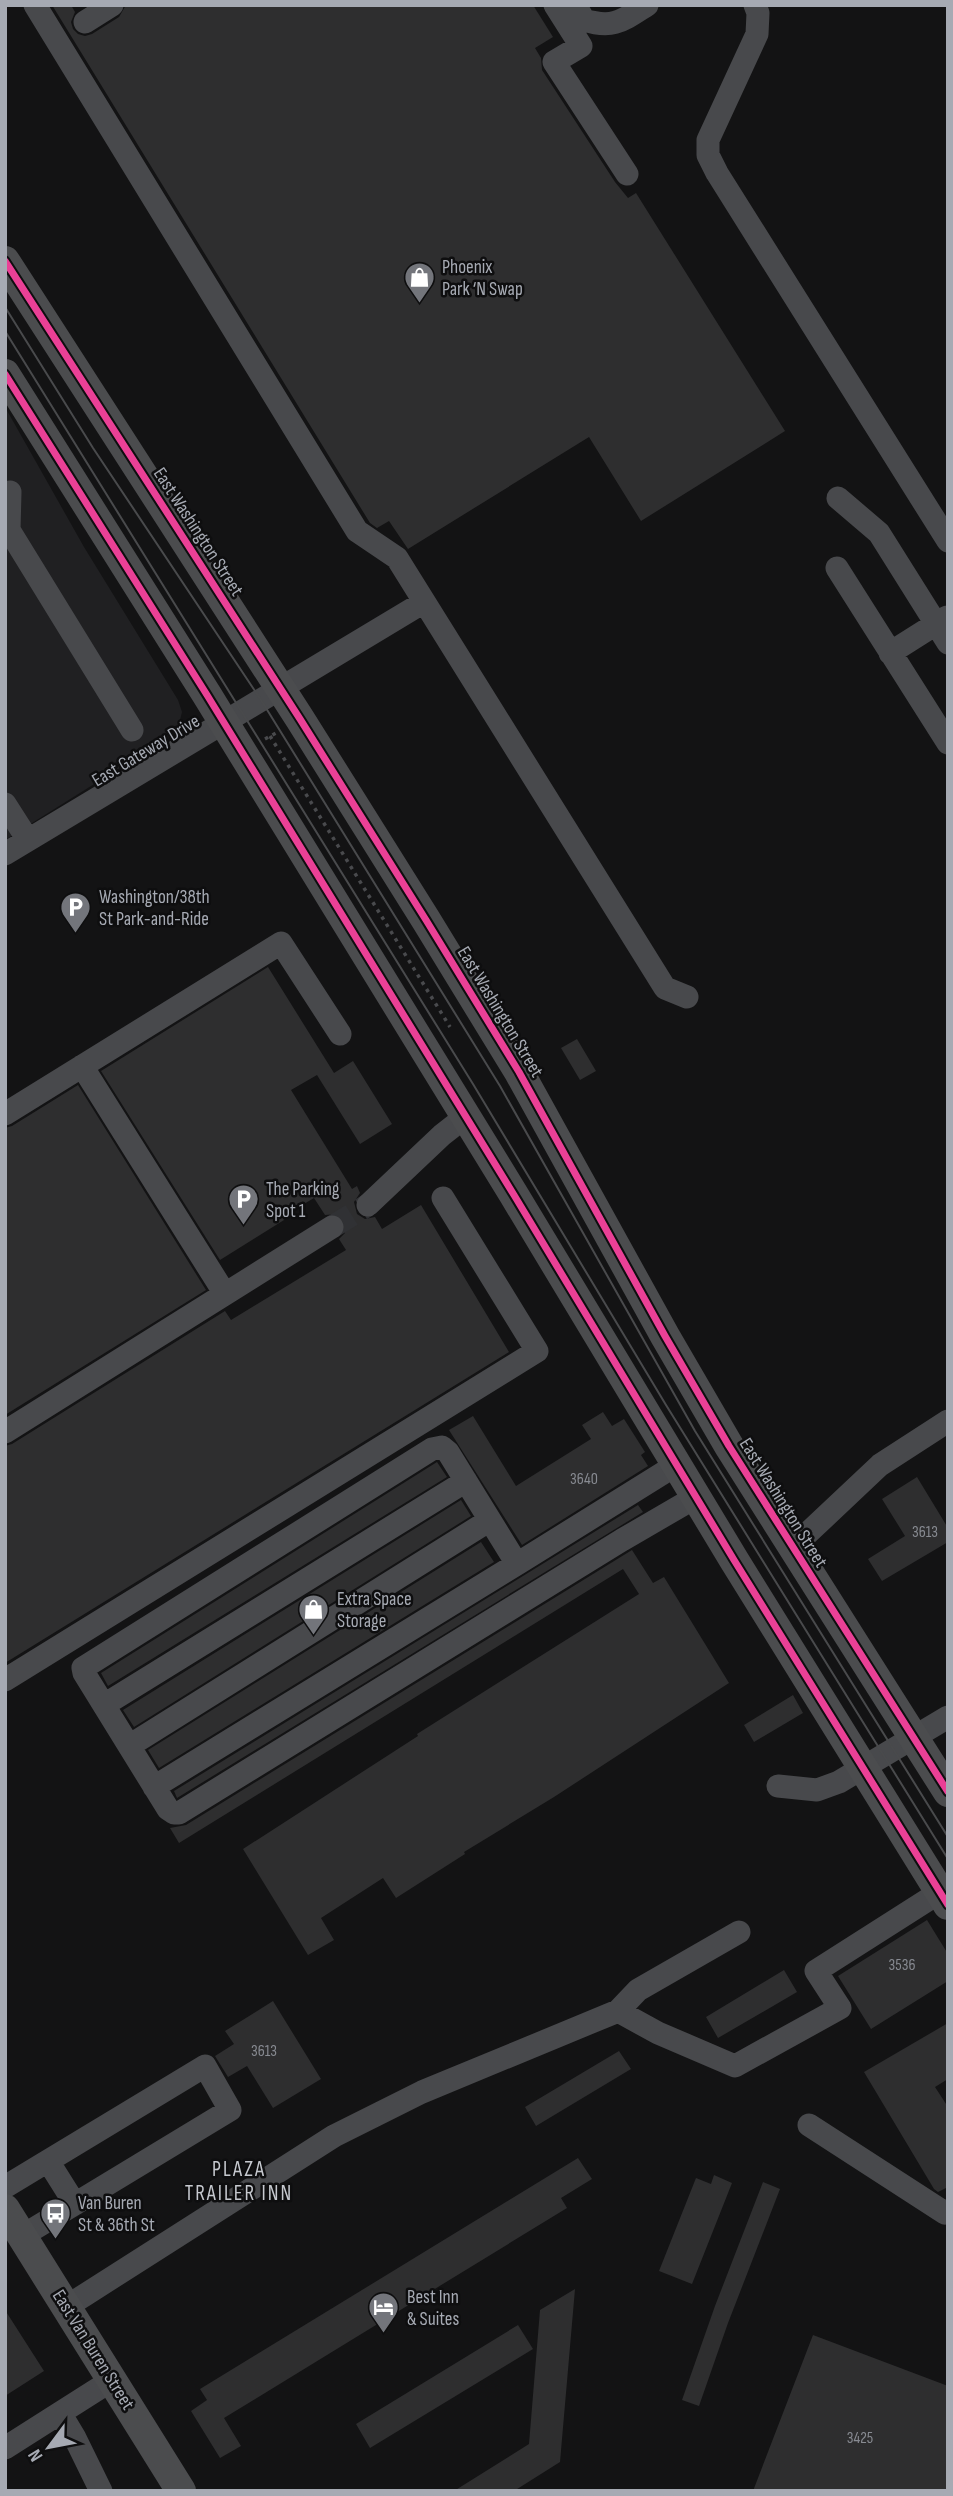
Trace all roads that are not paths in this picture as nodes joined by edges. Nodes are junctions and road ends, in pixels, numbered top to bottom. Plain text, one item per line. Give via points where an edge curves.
1 (35, 5) edge
2 (111, 5) edge
3 (555, 5) edge
4 (575, 5) edge
5 (647, 5) edge
6 (755, 5) edge
7 (85, 22) dead end
8 (627, 174) dead end
9 (5, 261) edge
10 (5, 374) edge
11 (838, 498) dead end
12 (8, 506) edge
13 (948, 541) edge
14 (837, 568) dead end
15 (424, 602) junction
16 (944, 628) edge
17 (890, 653) junction
18 (280, 689) junction
19 (223, 724) junction
20 (132, 730) dead end
21 (948, 743) edge
22 (5, 804) edge
23 (28, 840) junction
24 (5, 854) edge
25 (687, 997) dead end
26 (340, 1034) dead end
27 (82, 1066) junction
28 (5, 1114) edge
29 (465, 1117) junction
30 (443, 1198) dead end
31 (368, 1205) tunnel mouth
32 (332, 1227) tunnel mouth
33 (225, 1294) junction
34 (948, 1421) edge
35 (5, 1432) edge
36 (676, 1465) junction
37 (466, 1481) junction
38 (696, 1497) junction
39 (490, 1520) junction
40 (792, 1548) junction
41 (517, 1564) junction
42 (5, 1680) edge
43 (104, 1705) junction
44 (948, 1717) edge
45 (913, 1738) junction
46 (129, 1746) junction
47 (862, 1768) junction
48 (154, 1787) junction
49 (778, 1787) dead end
50 (948, 1792) edge
51 (944, 1898) edge
52 (738, 1932) dead end
53 (618, 2011) junction
54 (809, 2125) dead end
55 (48, 2161) junction
56 (5, 2187) edge
57 (75, 2204) junction
58 (5, 2209) edge
59 (948, 2211) edge
60 (22, 2236) junction
61 (66, 2307) junction
62 (112, 2380) junction
63 (60, 2413) junction
64 (5, 2448) edge
65 (101, 2491) edge
66 (181, 2491) edge

1 - 15 street via 357,531 397,558
2 - 7 street
3 - 8 street via 581,47 554,62
4 - 5 street via 584,20 604,26
6 - 13 street via 757,34 708,140 708,155
9 - 18 main road, East Washington Street
10 - 19 main road
11 - 16 street via 879,533
12 - 20 street via 9,530
14 - 17 street
15 - 18 street, East Gateway Drive
15 - 25 street via 665,988
16 - 17 street
17 - 21 street
18 - 19 street, East Gateway Drive
18 - 40 main road, East Washington Street via 519,1072 665,1336
19 - 23 street, East Gateway Drive
19 - 29 main road
22 - 23 street
23 - 24 street, East Gateway Drive
26 - 27 street via 281,943
27 - 28 street
27 - 33 street
29 - 31 street
29 - 36 main road
30 - 42 street via 537,1351
32 - 33 street
33 - 35 street
34 - 40 street via 880,1465
36 - 38 main road
36 - 41 street
37 - 39 street
37 - 43 street
37 - 43 street via 448,1452 442,1447 432,1449 88,1663 84,1673
38 - 47 main road
38 - 48 street via 179,1813 168,1809
39 - 41 street
39 - 46 street
40 - 45 main road, East Washington Street
41 - 48 street
43 - 46 street
44 - 45 street
45 - 47 street
45 - 50 main road, East Washington Street
46 - 48 street
47 - 49 street via 817,1790
47 - 51 main road
51 - 53 street via 816,1971 840,2008 734,2066
52 - 53 street via 638,1990
53 - 61 street via 422,2092 334,2136
54 - 59 street
55 - 56 street
55 - 57 street
55 - 57 street via 205,2066 230,2109
57 - 60 street
58 - 60 main road, East Van Buren Street
60 - 61 main road, East Van Buren Street
61 - 62 main road, East Van Buren Street
62 - 63 street
62 - 66 main road, East Van Buren Street
63 - 64 street
63 - 65 street

